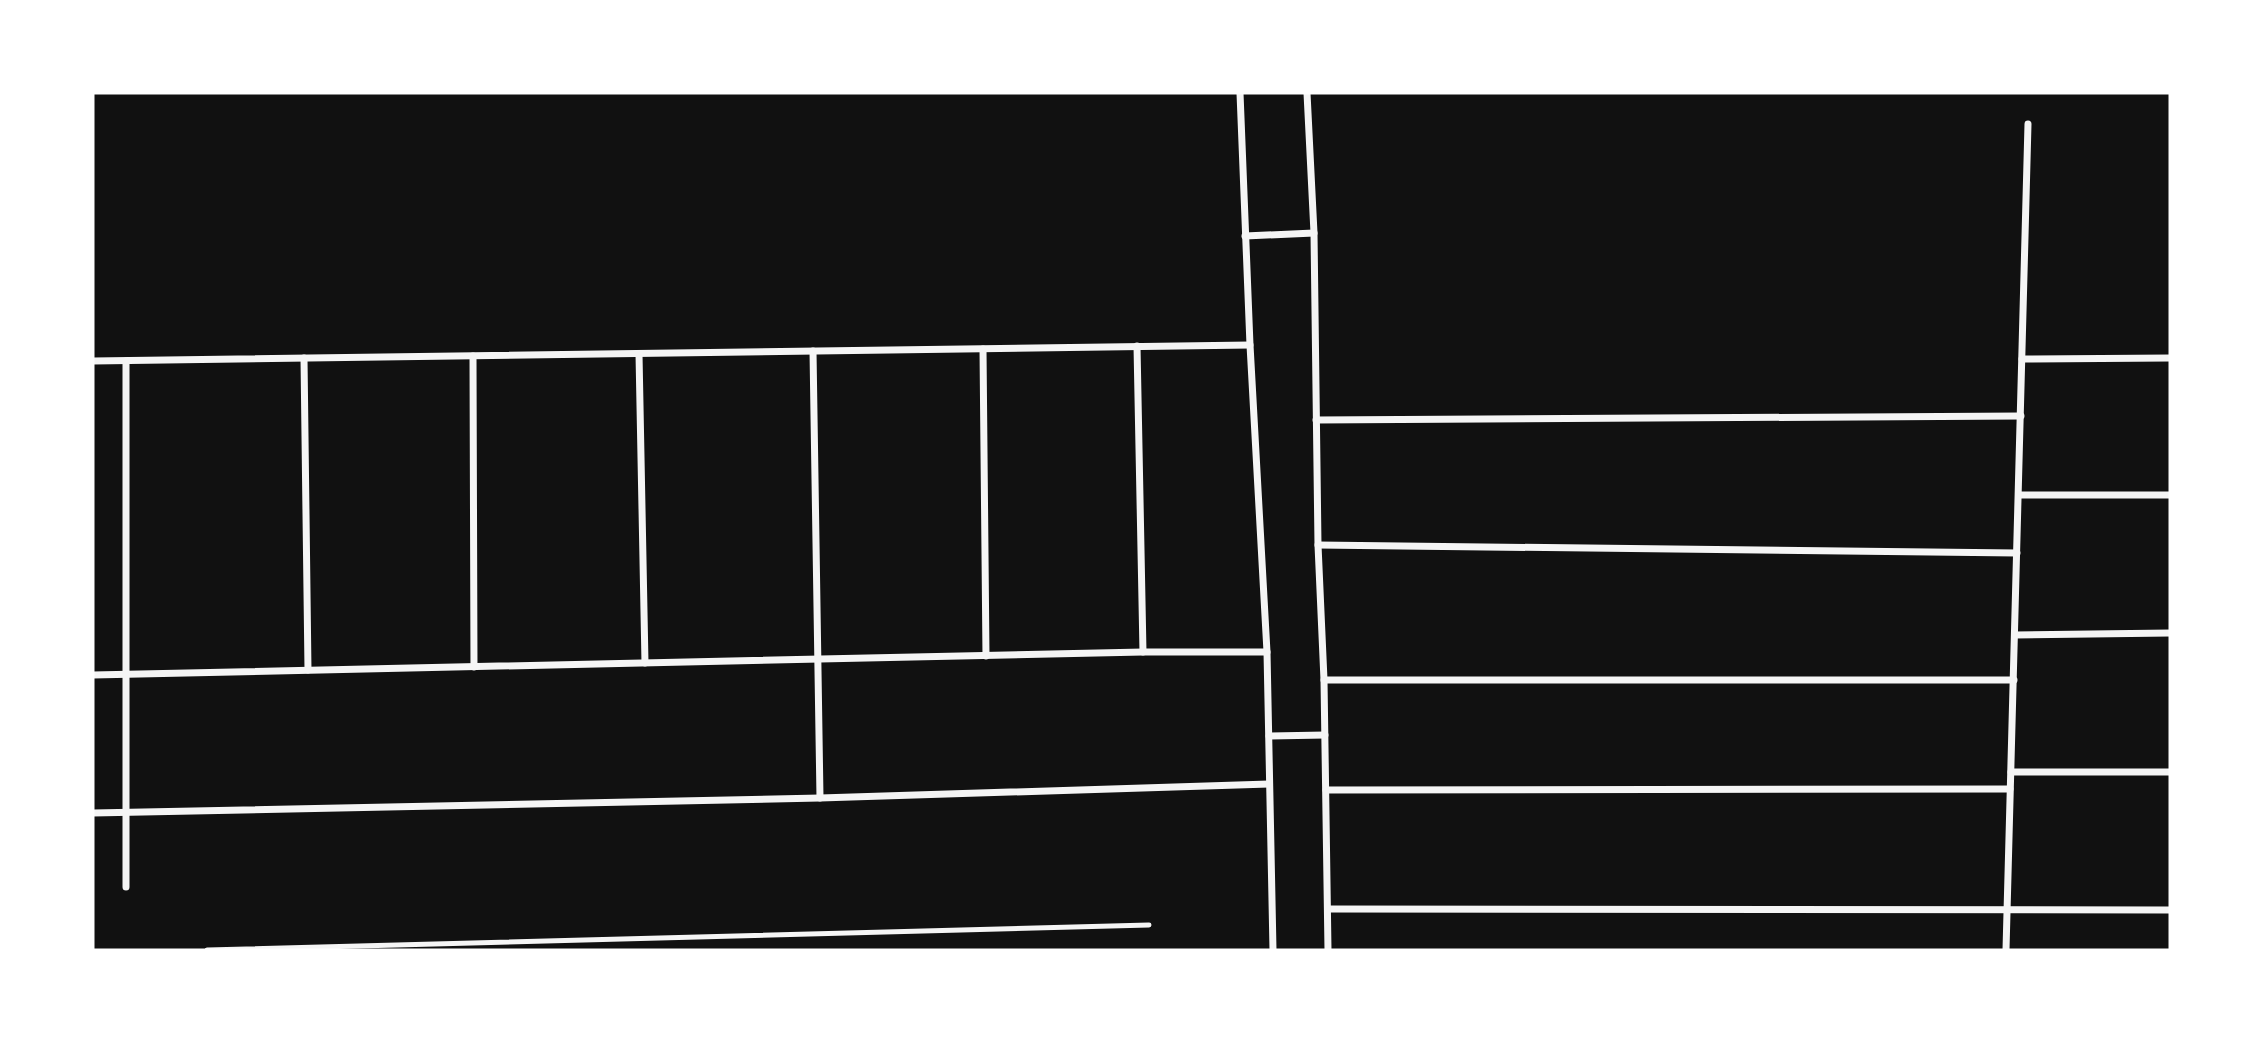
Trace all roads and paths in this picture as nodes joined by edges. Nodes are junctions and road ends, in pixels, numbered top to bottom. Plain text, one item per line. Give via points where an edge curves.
1 (1240, 93) edge
2 (1307, 93) edge
3 (2028, 124) dead end
4 (1314, 233) junction
5 (1245, 236) junction
6 (1250, 345) junction
7 (1137, 346) junction
8 (983, 349) junction
9 (813, 351) junction
10 (639, 354) junction
11 (473, 356) junction
12 (304, 358) junction
13 (2170, 358) edge
14 (2022, 359) junction
15 (93, 361) edge
16 (126, 361) junction
17 (2021, 416) junction
18 (1316, 420) junction
19 (2019, 495) junction
20 (2170, 495) edge
21 (1318, 545) junction
22 (2017, 553) junction
23 (2170, 633) edge
24 (2015, 635) junction
25 (1143, 652) junction
26 (1267, 652) junction
27 (986, 656) junction
28 (818, 659) junction
29 (645, 663) junction
30 (474, 667) junction
31 (308, 670) junction
32 (93, 675) edge
33 (126, 675) junction
34 (1324, 680) junction
35 (2014, 680) junction
36 (1325, 735) junction
37 (1269, 736) junction
38 (2011, 772) junction
39 (2170, 772) edge
40 (1269, 785) junction
41 (2010, 789) junction
42 (1326, 790) junction
43 (820, 798) junction
44 (126, 812) junction
45 (93, 813) edge
46 (125, 887) dead end
47 (1328, 909) junction
48 (2007, 909) junction
49 (2170, 910) edge
50 (1149, 925) dead end
51 (207, 950) edge
52 (1273, 950) edge
53 (1328, 950) edge
54 (2006, 950) edge

1 - 5 street
2 - 4 street
3 - 14 street
4 - 5 street
4 - 18 street
5 - 6 street
6 - 7 street
6 - 26 street
7 - 8 street
7 - 25 street
8 - 9 street
8 - 27 street
9 - 10 street
9 - 28 street
10 - 11 street
10 - 29 street
11 - 12 street
11 - 30 street
12 - 16 street
12 - 31 street
13 - 14 street
14 - 17 street
15 - 16 street
16 - 33 street
17 - 18 street
17 - 19 street
18 - 21 street
19 - 20 street
19 - 22 street
21 - 22 street
21 - 34 street
22 - 24 street
23 - 24 street
24 - 35 street
25 - 26 street
25 - 27 street
26 - 37 street
27 - 28 street
28 - 29 street
28 - 43 street
29 - 30 street
30 - 31 street
31 - 33 street
32 - 33 street
33 - 44 street
34 - 35 street
34 - 36 street
35 - 38 street
36 - 37 street
36 - 42 street
37 - 40 street
38 - 39 street
38 - 41 street
40 - 43 street
40 - 52 street
41 - 42 street
41 - 48 street
42 - 47 street
43 - 44 street
44 - 45 street
44 - 46 street
47 - 48 street
47 - 53 street
48 - 49 street
48 - 54 street
50 - 51 lane

